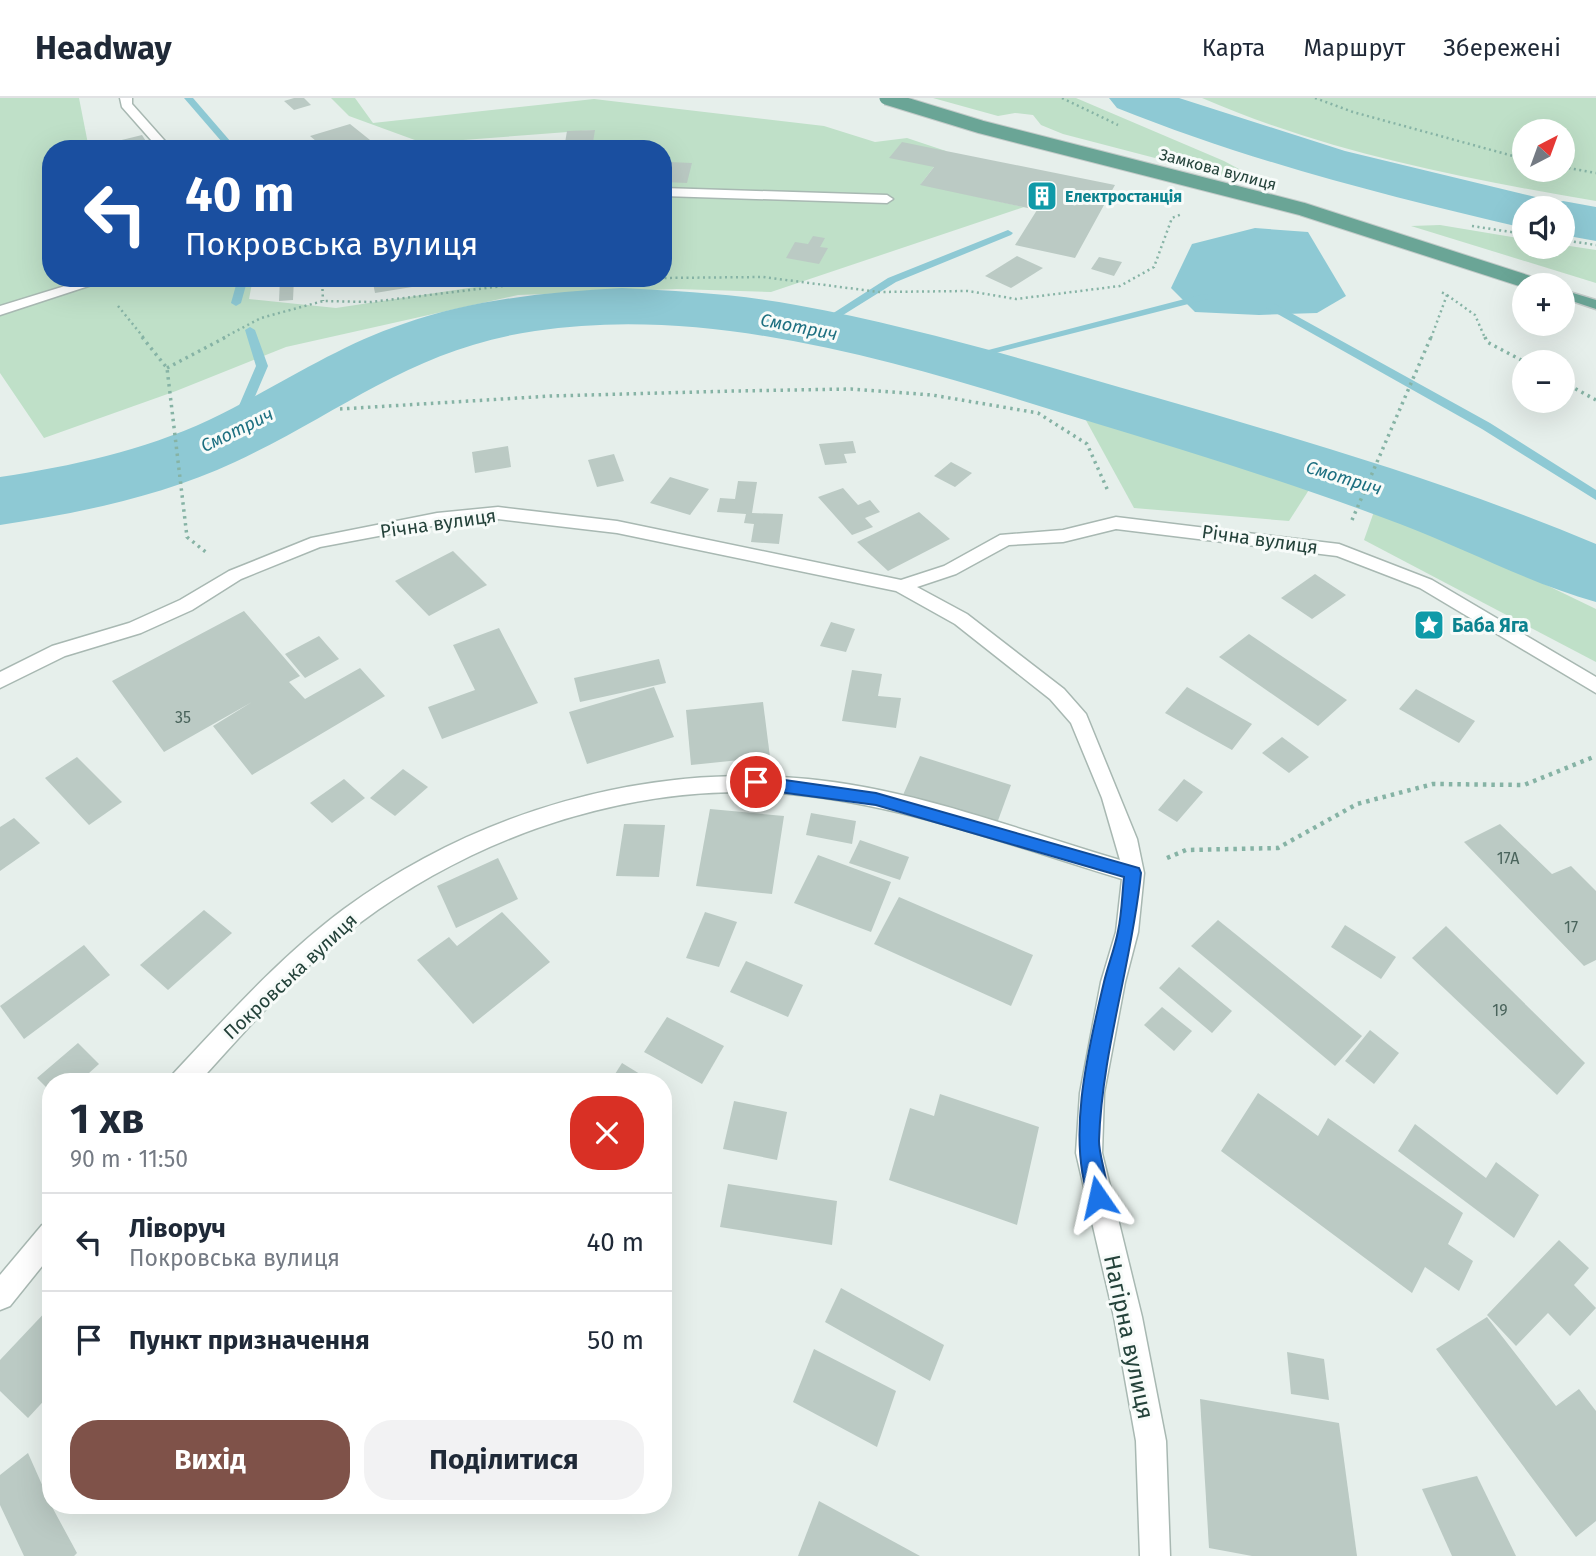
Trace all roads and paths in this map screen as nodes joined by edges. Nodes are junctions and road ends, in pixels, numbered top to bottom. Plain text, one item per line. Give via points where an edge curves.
1 (126, 98) edge
2 (887, 98) edge
3 (1315, 98) edge
4 (158, 140) edge
5 (1512, 156) edge
6 (1575, 169) edge
7 (1596, 173) edge
8 (672, 192) edge
9 (887, 200) dead end
10 (1190, 211) dead end
11 (1575, 242) edge
12 (1596, 245) edge
13 (1512, 277) edge
14 (672, 278) edge
15 (79, 287) edge
16 (107, 287) edge
17 (322, 287) edge
18 (495, 287) edge
19 (1447, 295) dead end
20 (1575, 298) edge
21 (323, 301) junction
22 (1596, 305) edge
23 (0, 311) edge
24 (1438, 321) dead end
25 (1512, 355) edge
26 (167, 368) junction
27 (1575, 389) edge
28 (1596, 400) edge
29 (340, 409) dead end
30 (1116, 523) junction
31 (187, 537) dead end
32 (1339, 550) junction
33 (901, 586) junction
34 (0, 681) edge
35 (1596, 686) edge
36 (1596, 756) edge
37 (1133, 873) junction
38 (190, 1073) edge
39 (42, 1245) edge
40 (0, 1296) edge
41 (1156, 1556) edge

1 - 4 street via 126,105
2 - 13 main road, Замкова вулиця, bridge via 981,127 1302,209
3 - 5 path
6 - 7 path
8 - 9 street
10 - 14 path via 1172,218 1154,267 1120,286 1016,299 968,291 879,292 763,277
11 - 12 path
15 - 23 street
16 - 26 path
17 - 21 path
18 - 21 path via 371,302
19 - 25 path via 1475,315 1487,342
20 - 22 main road
21 - 26 path via 261,318
24 - 32 path
26 - 31 path
27 - 28 path
29 - 30 path via 720,391 851,389 932,395 1038,412 1087,444 1105,482
30 - 32 street, Річна вулиця
30 - 33 street, Річна вулиця via 1063,536 1006,539 950,570
32 - 35 street, Річна вулиця via 1426,583
33 - 34 street, Річна вулиця via 617,527 527,515 469,515 305,546 235,575 186,605 135,628 60,651
33 - 37 street, Річна вулиця via 989,641 1057,694 1079,719 1115,808
36 - 37 path via 1524,785 1433,784 1357,804 1278,848 1186,850
37 - 38 street, Покровська вулиця via 876,799 808,788 756,782 694,784 619,795 551,812 419,871 353,915 262,996
37 - 41 street, Нагірна вулиця via 1127,932 1092,1093 1089,1153 1128,1317 1151,1441
39 - 40 street

